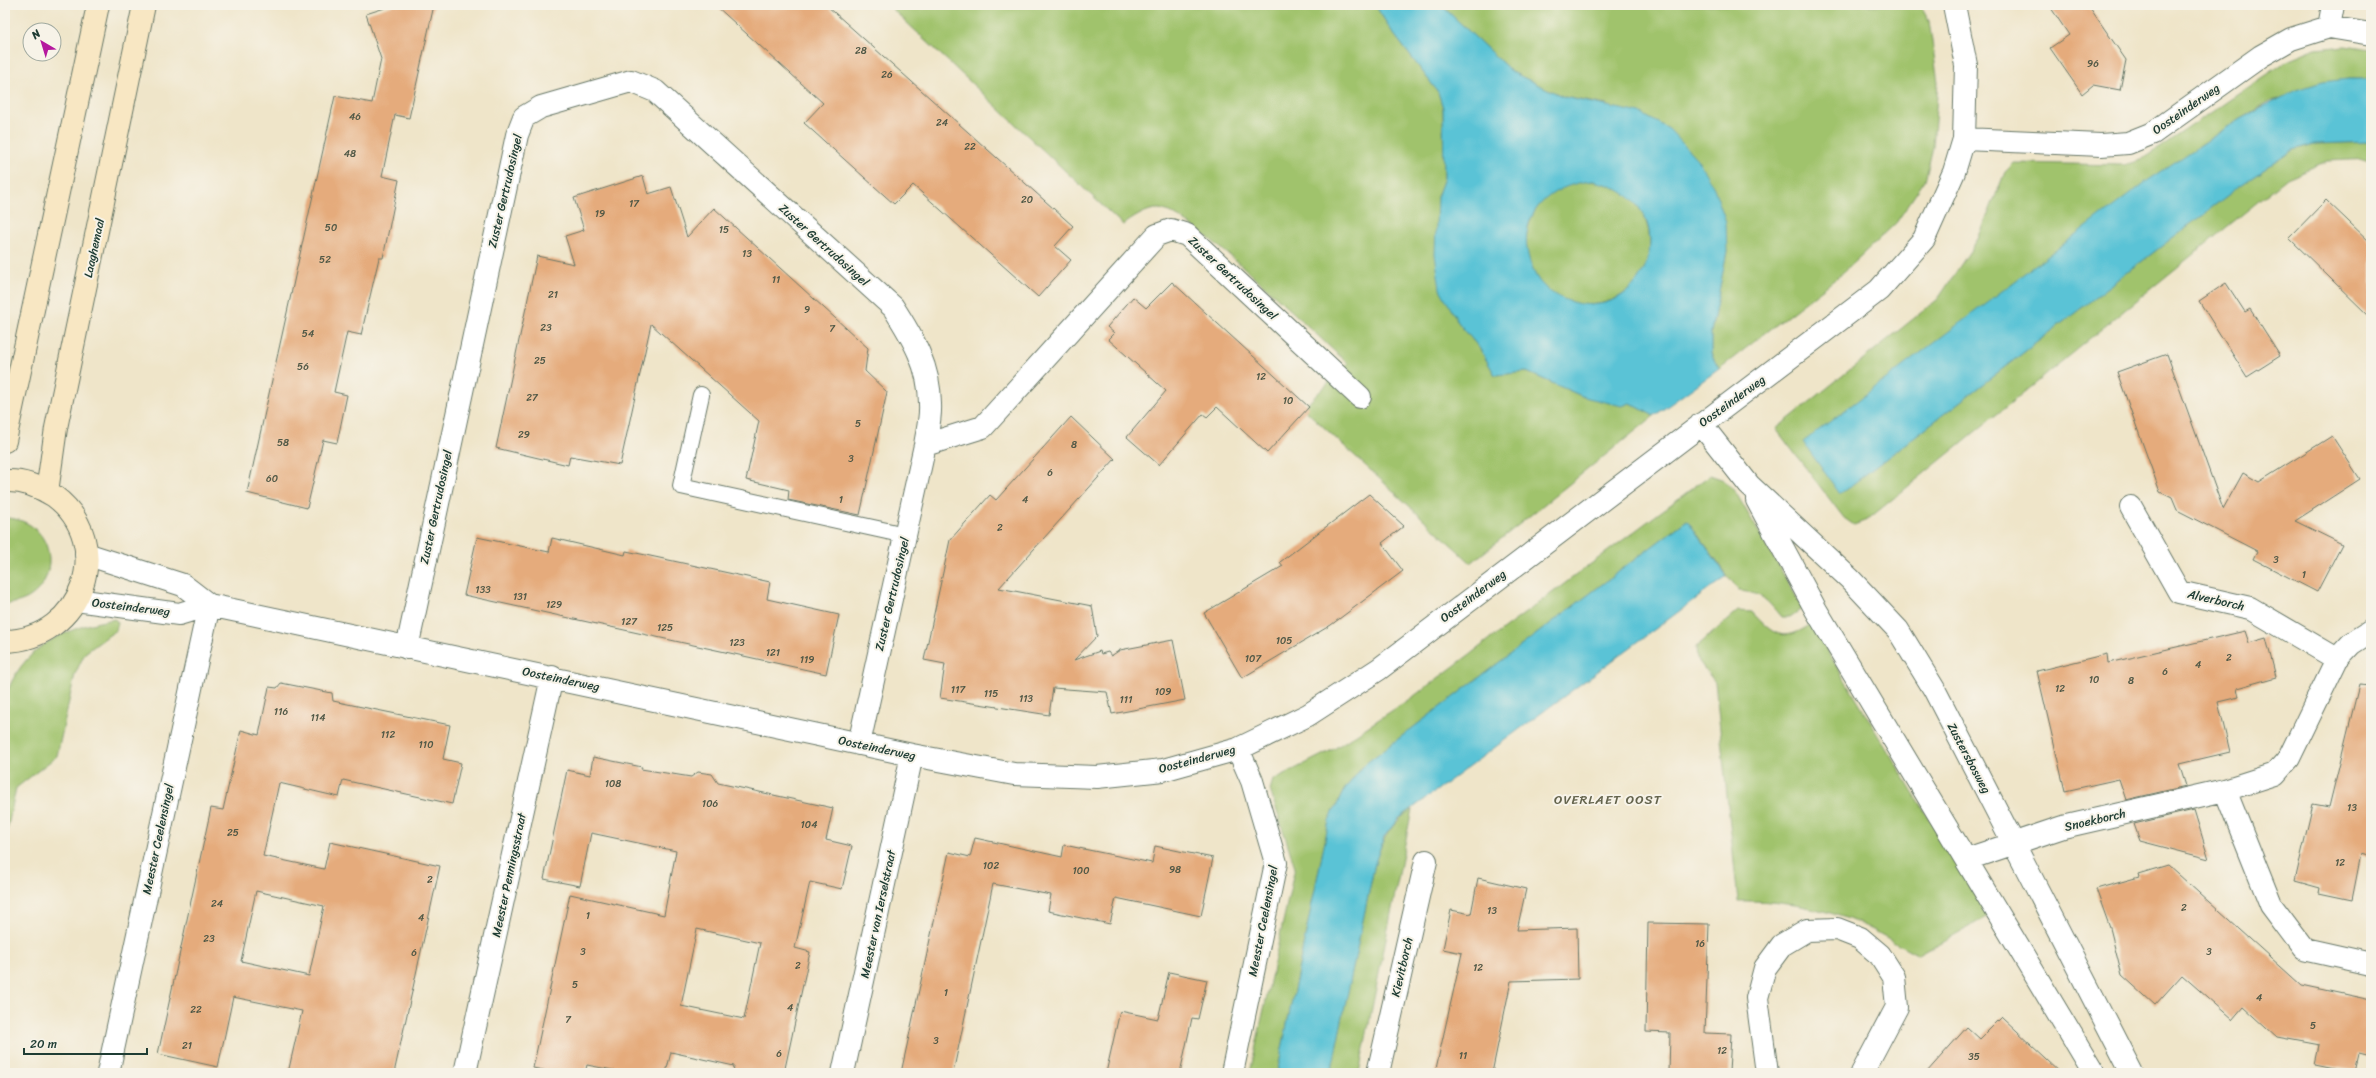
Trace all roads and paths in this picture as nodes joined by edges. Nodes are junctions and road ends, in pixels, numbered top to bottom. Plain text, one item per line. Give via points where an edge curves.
1 (98, 5) edge
2 (144, 5) edge
3 (1954, 5) edge
4 (2333, 5) edge
5 (2329, 27) junction
6 (2371, 34) edge
7 (1964, 139) junction
8 (701, 395) dead end
9 (1360, 397) dead end
10 (1701, 424) junction
11 (5, 441) edge
12 (925, 445) junction
13 (5, 481) edge
14 (1749, 485) junction
15 (47, 492) junction
16 (2131, 507) dead end
17 (905, 535) junction
18 (86, 554) junction
19 (76, 600) junction
20 (209, 605) junction
21 (2371, 631) edge
22 (7, 646) edge
23 (407, 648) junction
24 (2337, 659) junction
25 (552, 677) junction
26 (858, 744) junction
27 (1238, 749) junction
28 (912, 755) junction
29 (2225, 790) junction
30 (2014, 842) junction
31 (1967, 859) junction
32 (1426, 861) dead end
33 (2371, 964) edge
34 (108, 1073) edge
35 (465, 1073) edge
36 (844, 1073) edge
37 (1232, 1073) edge
38 (1378, 1073) edge
39 (1767, 1073) edge
40 (1862, 1073) edge
41 (2094, 1073) edge
42 (2132, 1073) edge

1 - 11 street
2 - 15 street, Laaghemaal via 58,422
3 - 7 street, Oosteinderweg via 1966,65
4 - 5 street
5 - 6 street, Oosteinderweg
5 - 7 street, Oosteinderweg via 2291,39 2261,56 2153,133 2128,143 2101,145
7 - 10 street, Oosteinderweg via 1954,172 1924,239 1879,290
8 - 17 lane via 681,486
9 - 12 street, Zuster Gertrudosingel via 1187,235 1171,230 1157,235 983,427
10 - 14 street, Zustersbosweg
10 - 27 street, Oosteinderweg via 1379,669 1308,715
12 - 17 street, Zuster Gertrudosingel
12 - 23 street, Zuster Gertrudosingel via 931,405 926,371 914,339 893,307 655,91 631,81 541,107 524,117 517,135
13 - 15 street via 29,484
14 - 30 street, Zustersbosweg via 1850,579 1898,630 1934,689
14 - 31 street, Zustersbosweg via 1816,610
15 - 18 street via 67,508 74,518
16 - 24 street, Alverborch via 2178,592 2250,608
17 - 26 street, Zuster Gertrudosingel
18 - 19 street via 84,578
18 - 20 street, Oosteinderweg via 183,585
19 - 20 street, Oosteinderweg via 179,614
19 - 22 street via 70,610 53,626 33,637
20 - 23 street, Oosteinderweg
20 - 34 street, Meester Ceelensingel
21 - 24 street, Snoekborch via 2352,644
23 - 25 street, Oosteinderweg
24 - 29 street, Snoekborch via 2289,758 2276,774
25 - 26 street, Oosteinderweg
25 - 35 street, Meester Penningsstraat
26 - 28 street, Oosteinderweg
27 - 28 street, Oosteinderweg via 1163,770 1098,777 1014,774
27 - 37 street, Meester Ceelensingel via 1252,781 1276,863
28 - 36 street, Meester van Ierselstraat
29 - 30 street, Snoekborch via 2063,827
29 - 33 street via 2271,905 2304,949
30 - 31 street, Snoekborch
30 - 42 street, Zustersbosweg
31 - 41 street, Zustersbosweg
32 - 38 street, Kievitborch
39 - 40 street via 1757,998 1765,968 1782,945 1807,930 1837,929 1860,938 1880,955 1894,977 1897,1007

